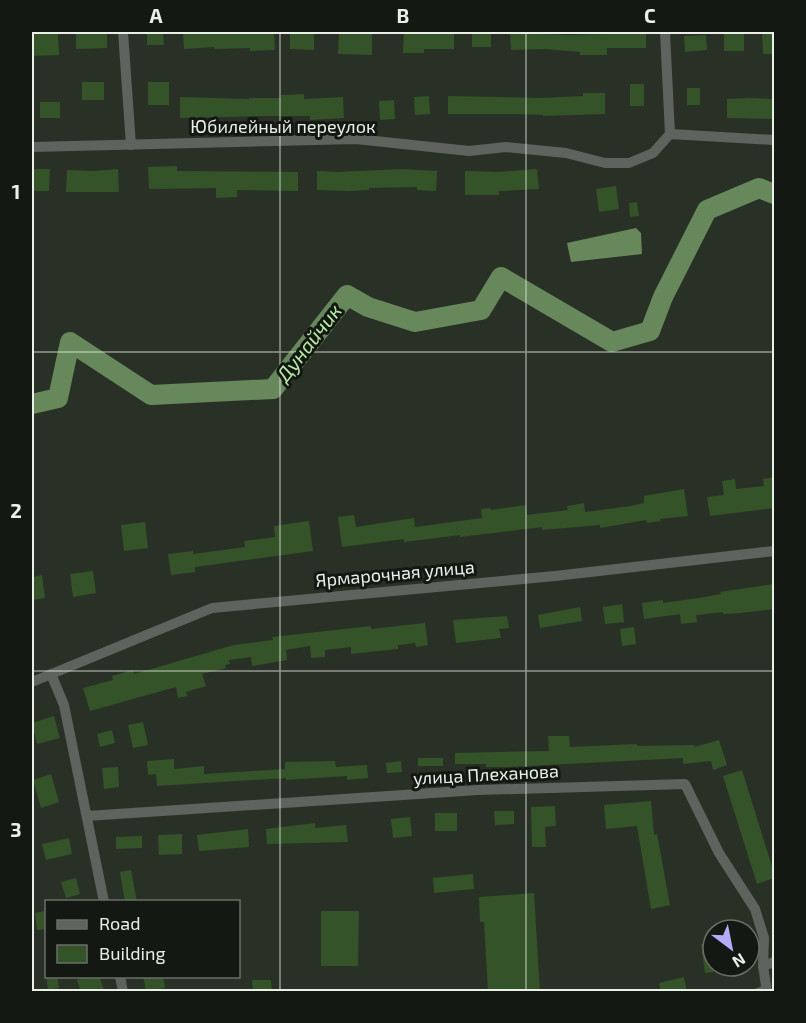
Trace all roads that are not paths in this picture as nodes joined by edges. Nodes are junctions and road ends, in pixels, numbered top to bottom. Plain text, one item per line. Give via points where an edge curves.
1 (123, 32) edge
2 (665, 32) edge
3 (670, 134) junction
4 (774, 140) edge
5 (132, 145) junction
6 (32, 147) edge
7 (774, 551) edge
8 (51, 674) junction
9 (32, 682) edge
10 (87, 816) junction
11 (105, 900) edge
12 (774, 962) edge
13 (763, 966) junction
14 (767, 989) edge
15 (754, 992) edge

1 - 5 street
2 - 3 street
3 - 4 street
3 - 5 street, Юбилейный переулок via 653,153 629,163 605,163 566,153 506,147 469,151 356,140
5 - 6 street, Юбилейный переулок
7 - 8 street, Ярмарочная улица via 212,608
8 - 9 street, Ярмарочная улица
8 - 10 street via 64,705
10 - 11 street
10 - 13 street, улица Плеханова via 478,790 685,784 719,853 755,909 764,938
12 - 13 street
13 - 14 street
14 - 15 lane

